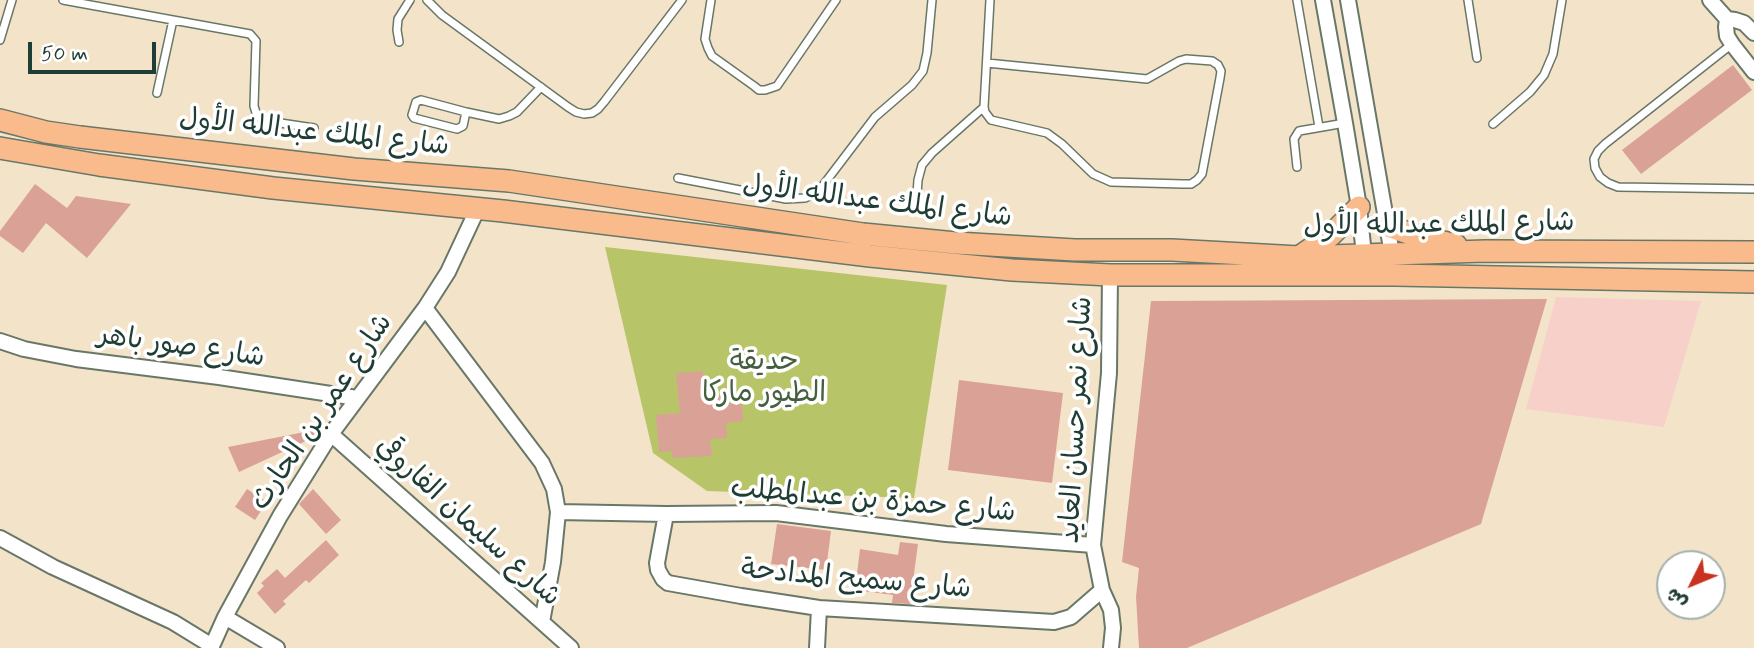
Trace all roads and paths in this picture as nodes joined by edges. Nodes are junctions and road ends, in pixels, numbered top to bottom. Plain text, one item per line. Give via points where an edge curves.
1 (12, 0) edge
2 (63, 0) edge
3 (117, 0) edge
4 (410, 0) edge
5 (426, 0) edge
6 (682, 0) edge
7 (711, 0) edge
8 (836, 0) edge
9 (932, 0) edge
10 (990, 0) edge
11 (1297, 0) edge
12 (1323, 0) edge
13 (1348, 0) edge
14 (1468, 0) edge
15 (1562, 0) edge
16 (1710, 0) edge
17 (115, 11) junction
18 (1727, 19) junction
19 (173, 20) junction
20 (1754, 33) edge
21 (0, 40) edge
22 (399, 42) dead end
23 (1732, 44) junction
24 (1476, 58) dead end
25 (987, 63) junction
26 (1754, 72) edge
27 (541, 87) junction
28 (157, 93) dead end
29 (984, 107) junction
30 (466, 113) junction
31 (1368, 119) junction
32 (0, 120) edge
33 (1345, 123) junction
34 (1493, 124) dead end
35 (1319, 127) junction
36 (314, 128) dead end
37 (1, 150) edge
38 (1297, 167) dead end
39 (678, 178) dead end
40 (1754, 189) edge
41 (1359, 207) junction
42 (477, 209) junction
43 (916, 210) dead end
44 (1388, 226) junction
45 (1485, 251) junction
46 (1754, 253) edge
47 (1392, 254) junction
48 (1299, 257) junction
49 (1366, 265) junction
50 (1110, 275) junction
51 (1395, 275) junction
52 (1754, 282) edge
53 (425, 308) junction
54 (0, 341) edge
55 (357, 398) junction
56 (331, 435) junction
57 (558, 512) junction
58 (666, 514) junction
59 (0, 538) edge
60 (1093, 545) junction
61 (1102, 590) junction
62 (819, 608) junction
63 (225, 617) junction
64 (542, 622) junction
65 (212, 647) edge
66 (277, 648) edge
67 (571, 648) edge
68 (817, 648) edge
69 (1111, 648) edge

1 - 21 lane
2 - 17 lane
3 - 17 lane
4 - 22 lane via 398,19
5 - 27 lane
6 - 27 lane via 592,113 576,112
7 - 8 lane via 705,39 712,57 765,90 777,86
9 - 39 lane via 923,71 875,117 813,194 786,199
10 - 25 lane
11 - 35 lane
12 - 33 street
13 - 31 street
14 - 24 lane
15 - 34 lane via 1553,54 1544,75
16 - 18 street
17 - 19 lane
18 - 20 street via 1744,23
18 - 23 street
19 - 28 lane
19 - 36 lane via 254,37 257,116
23 - 26 street
23 - 40 lane via 1605,144 1594,159 1595,168 1600,177 1618,187
25 - 29 lane
25 - 29 lane via 1147,79 1179,61 1212,61 1221,71 1202,174 1191,184 1102,179 1055,138 991,120
27 - 30 lane via 509,116
29 - 43 lane via 922,165
30 - 30 lane via 421,100 412,116 457,129 463,126
31 - 33 street
31 - 44 street
32 - 48 main road, شارع الملك عبدالله الأول via 80,137 354,169 509,181 900,238 1015,248
33 - 35 lane
33 - 41 street
35 - 38 lane via 1296,135
37 - 42 main road, شارع الملك عبدالله الأول via 273,188
41 - 48 main road via 1331,235
41 - 49 street
42 - 50 main road, شارع الملك عبدالله الأول via 883,257
42 - 53 street, شارع عمر بن الحارث via 448,272
44 - 45 main road
44 - 47 street
45 - 46 main road, شارع الملك عبدالله الأول
45 - 47 main road, شارع الملك عبدالله الأول
47 - 49 main road, شارع الملك عبدالله الأول
47 - 51 main road
48 - 49 main road, شارع الملك عبدالله الأول
49 - 50 main road, شارع الملك عبدالله الأول
49 - 51 main road, شارع الملك عبدالله الأول
50 - 60 street, شارع نمر حسان العايد via 1109,373
51 - 52 main road, شارع الملك عبدالله الأول
53 - 55 street, شارع عمر بن الحارث
53 - 57 street via 542,463
54 - 55 street, شارع صور باهر via 76,359
55 - 56 street, شارع عمر بن الحارث
56 - 63 street, شارع عمر بن الحارث
56 - 64 street, شارع سليمان الفاروقي
57 - 58 street, شارع حمزة بن عبدالمطلب
57 - 64 street
58 - 60 street, شارع حمزة بن عبدالمطلب via 776,513 946,534
58 - 62 street, شارع سميح المدادحة via 657,563 668,583
59 - 65 street via 173,622
60 - 61 street, شارع نمر حسان العايد
61 - 62 street, شارع سميح المدادحة via 1081,610 1054,622
61 - 69 street, شارع نمر حسان العايد via 1111,610
62 - 68 street
63 - 65 street, شارع عمر بن الحارث
63 - 66 street
64 - 67 street, شارع سليمان الفاروقي

